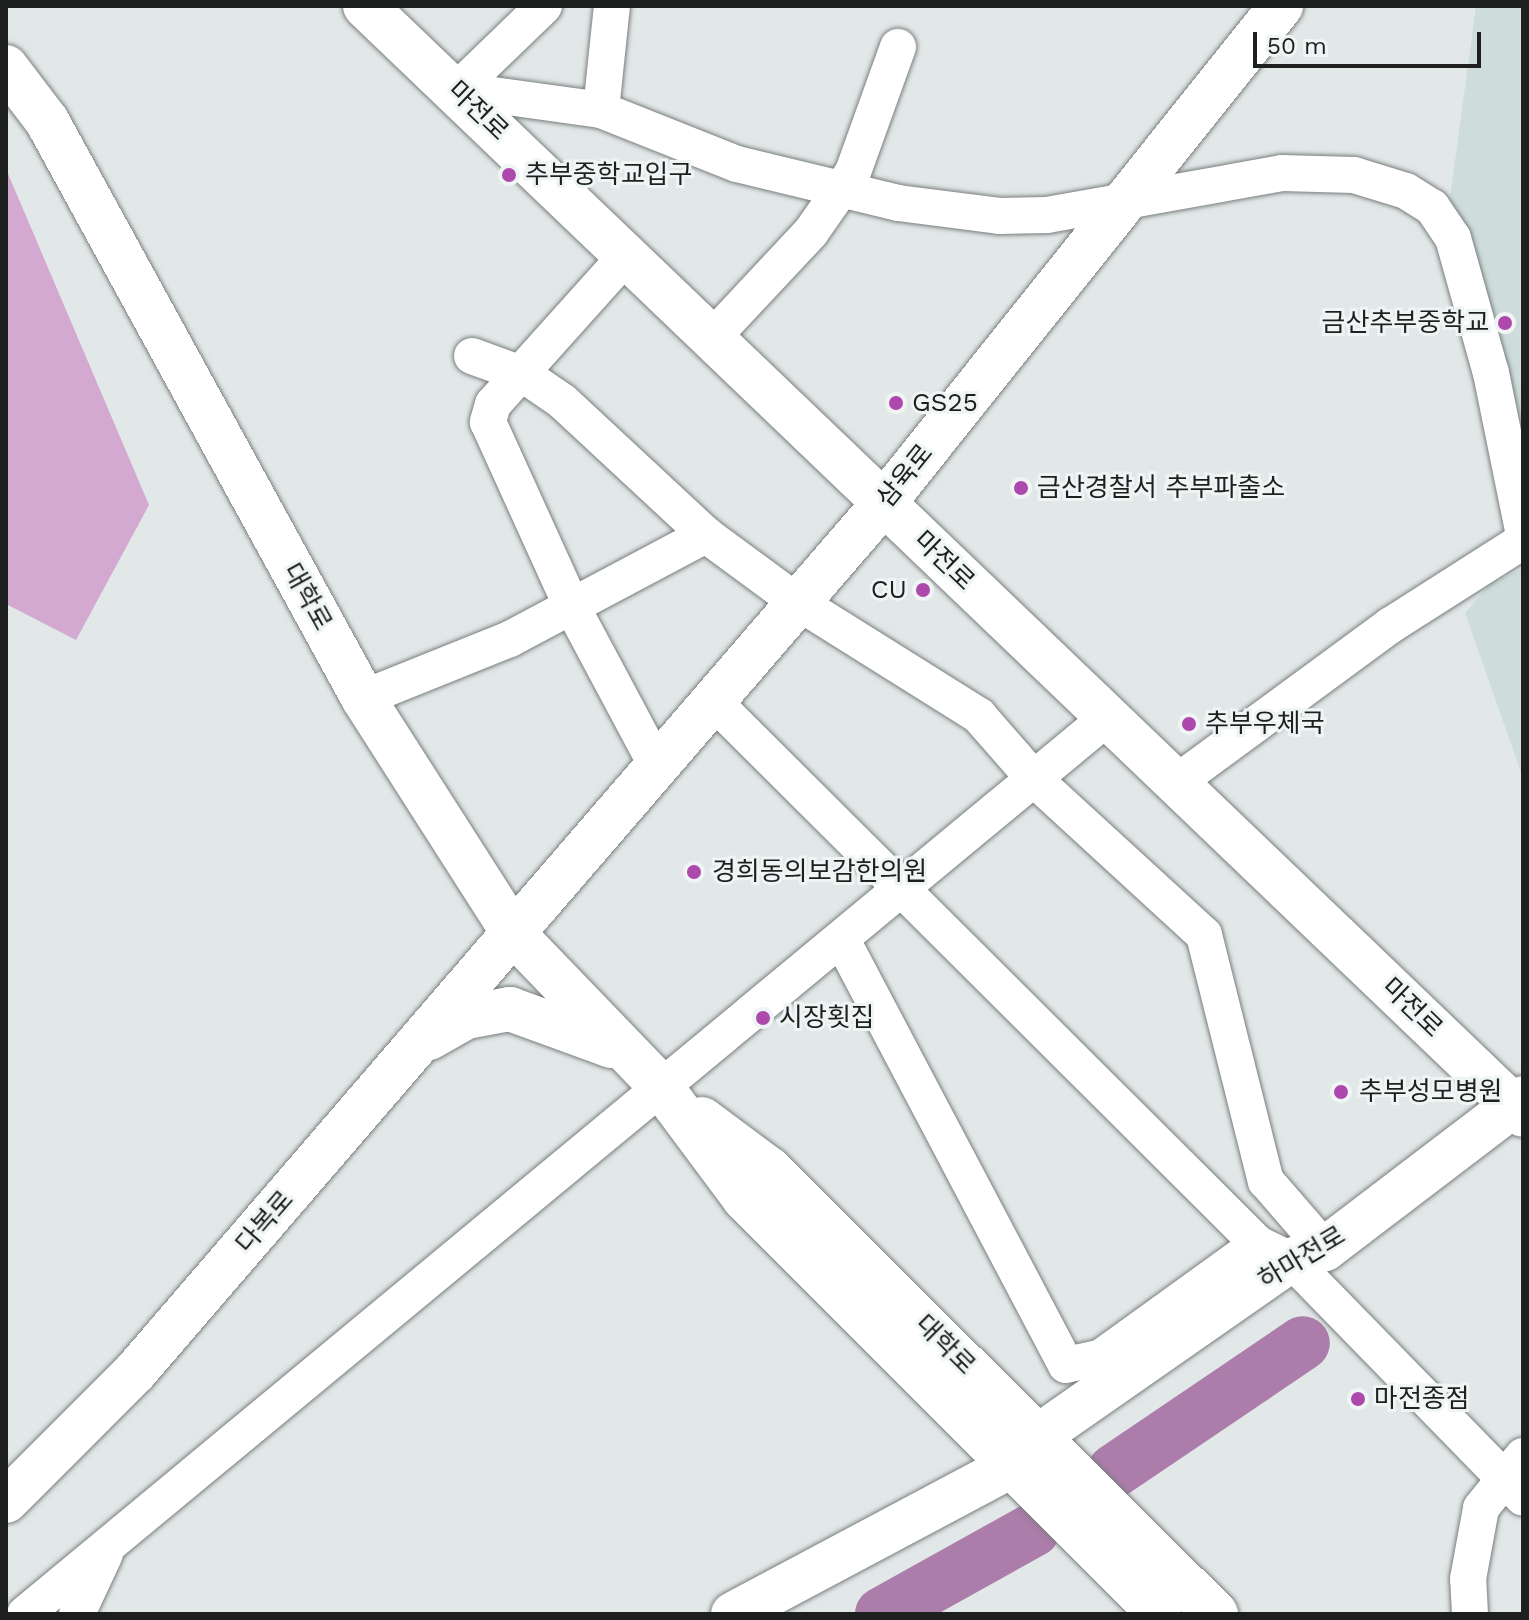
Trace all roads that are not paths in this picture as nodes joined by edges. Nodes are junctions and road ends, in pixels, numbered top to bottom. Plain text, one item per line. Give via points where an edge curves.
1 (365, 6) edge
2 (544, 6) edge
3 (612, 6) edge
4 (1281, 6) edge
5 (898, 47) dead end
6 (6, 67) edge
7 (457, 90) junction
8 (601, 110) junction
9 (840, 188) junction
10 (1124, 201) junction
11 (626, 256) junction
12 (711, 339) junction
13 (472, 356) dead end
14 (524, 375) junction
15 (883, 504) junction
16 (1523, 530) edge
17 (706, 535) junction
18 (1523, 541) edge
19 (796, 601) junction
20 (571, 605) junction
21 (363, 698) junction
22 (712, 700) junction
23 (1108, 717) junction
24 (656, 764) junction
25 (1035, 780) junction
26 (1177, 782) junction
27 (903, 890) junction
28 (513, 933) junction
29 (843, 942) junction
30 (417, 1045) junction
31 (630, 1055) junction
32 (662, 1088) junction
33 (1520, 1106) edge
34 (1291, 1251) junction
35 (1022, 1453) junction
36 (1517, 1479) edge
37 (6, 1501) edge
38 (107, 1548) junction
39 (25, 1614) edge
40 (77, 1614) edge
41 (733, 1614) edge
42 (1160, 1614) edge
43 (1216, 1614) edge
44 (1470, 1614) edge

1 - 7 street, 마전로
2 - 7 street
3 - 8 street
4 - 10 street, 삼육로
5 - 9 street via 876,122
6 - 21 street, 대학로 via 47,121
7 - 8 street
7 - 11 street, 마전로
8 - 9 street via 737,164
9 - 10 street via 999,216 1047,215
9 - 12 street via 811,232
10 - 15 street, 삼육로
10 - 16 street via 1282,173 1354,175 1432,207 1453,238 1491,373
11 - 12 street, 마전로
11 - 14 street
12 - 15 street, 마전로
13 - 14 street
14 - 17 street via 562,401
14 - 20 street via 493,404 488,422
15 - 19 street, 삼육로
15 - 23 street, 마전로
17 - 19 street
17 - 20 street
18 - 26 street via 1391,625
19 - 22 street, 삼육로
19 - 25 street via 979,716
20 - 21 street via 510,639
20 - 24 street
21 - 28 street, 대학로
22 - 24 street, 삼육로
22 - 27 street
23 - 25 street
23 - 26 street, 마전로
24 - 28 street, 삼육로
25 - 27 street
25 - 34 street via 1204,935 1266,1181
26 - 33 street, 마전로
27 - 29 street
27 - 34 street
28 - 30 street, 다복로
28 - 31 street, 대학로
29 - 32 street
29 - 34 street via 1066,1365 1100,1358
30 - 31 street via 466,1017 510,1009
30 - 37 street, 다복로 via 135,1372
31 - 32 street, 대학로
32 - 35 street, 대학로 via 744,1198
32 - 38 street
33 - 34 street, 하마전로
34 - 35 street, 하마전로
34 - 36 street
35 - 41 street, 하마전로
35 - 42 street, 대학로
35 - 43 street, 대학로
36 - 44 street via 1481,1508 1468,1579
38 - 39 street
38 - 40 street

